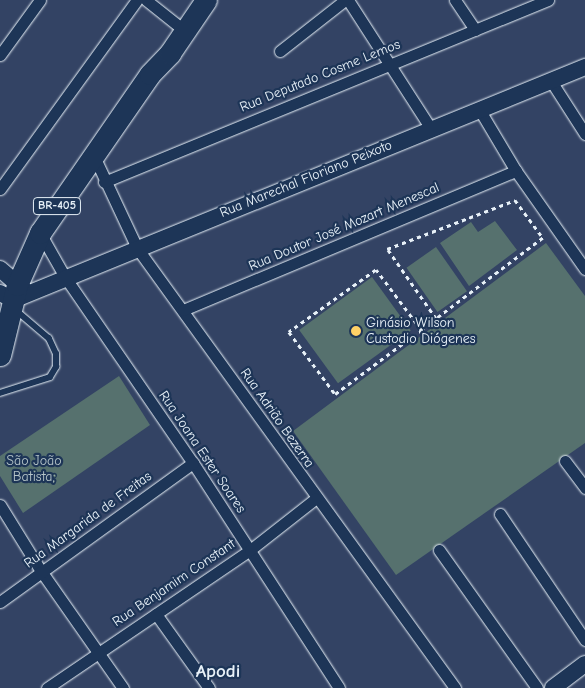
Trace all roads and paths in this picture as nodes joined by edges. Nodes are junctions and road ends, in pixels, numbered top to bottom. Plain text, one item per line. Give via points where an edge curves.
1 (40, 0) edge
2 (137, 0) edge
3 (146, 0) edge
4 (192, 0) edge
5 (206, 0) edge
6 (347, 0) edge
7 (456, 0) edge
8 (548, 0) edge
9 (180, 28) junction
10 (475, 30) junction
11 (280, 51) dead end
12 (0, 55) edge
13 (390, 62) junction
14 (585, 68) edge
15 (551, 80) junction
16 (479, 110) junction
17 (431, 129) junction
18 (585, 134) edge
19 (93, 154) junction
20 (516, 171) junction
21 (104, 182) junction
22 (0, 189) edge
23 (40, 233) junction
24 (138, 248) junction
25 (585, 268) edge
26 (0, 269) edge
27 (65, 277) junction
28 (12, 297) edge
29 (183, 310) junction
30 (436, 319) junction
31 (421, 330) junction
32 (3, 332) edge
33 (0, 355) edge
34 (0, 393) edge
35 (565, 461) dead end
36 (193, 463) junction
37 (585, 488) edge
38 (316, 499) junction
39 (0, 506) edge
40 (500, 514) dead end
41 (250, 550) junction
42 (439, 550) dead end
43 (41, 571) junction
44 (0, 602) edge
45 (156, 614) junction
46 (585, 640) edge
47 (100, 651) junction
48 (585, 664) edge
49 (47, 688) edge
50 (123, 688) edge
51 (208, 688) edge
52 (339, 688) edge
53 (455, 688) edge
54 (537, 688) edge
55 (552, 688) edge

1 - 12 street
2 - 22 street
3 - 9 street
4 - 9 highway, BR-405
5 - 9 highway, BR-405
6 - 11 street
6 - 13 street
7 - 10 street
8 - 10 street, Rua Deputado Cosme Lemos
9 - 19 highway, BR-405
10 - 13 street, Rua Deputado Cosme Lemos
13 - 17 street
13 - 21 street, Rua Deputado Cosme Lemos
14 - 15 street, Rua Marechal Floriano Peixoto
15 - 16 street, Rua Marechal Floriano Peixoto
15 - 18 street
16 - 17 street, Rua Marechal Floriano Peixoto
16 - 20 street
17 - 24 street, Rua Marechal Floriano Peixoto
19 - 21 street, Rua Adrião Bezerra
19 - 23 highway, BR-405
20 - 25 street
20 - 29 street, Rua Doutor José Mozart Menescal
21 - 24 street, Rua Adrião Bezerra
23 - 27 street, Rua Joana Ester Soares
23 - 28 highway, BR-405
24 - 27 street, Rua Marechal Floriano Peixoto
24 - 29 street, Rua Adrião Bezerra
26 - 28 street
27 - 28 street, Rua Marechal Floriano Peixoto
27 - 36 street, Rua Joana Ester Soares
28 - 32 highway, BR-405
28 - 34 lane via 49,339 56,354 56,367 50,376
29 - 38 street, Rua Adrião Bezerra
30 - 30 path via 387,249 515,200 544,238
30 - 31 path
31 - 31 path via 335,394 290,332 376,270
32 - 33 highway, BR-405
35 - 37 street
36 - 41 street, Rua Joana Ester Soares
36 - 43 street, Rua Margarida de Freitas
38 - 41 street, Rua Benjamim Constant
38 - 53 street, Rua Adrião Bezerra
39 - 43 street
40 - 46 street
41 - 45 street, Rua Benjamim Constant
41 - 52 street, Rua Joana Ester Soares
42 - 54 street
43 - 44 street, Rua Margarida de Freitas
43 - 47 street
45 - 47 street, Rua Benjamim Constant
45 - 51 street
47 - 49 street, Rua Benjamim Constant
47 - 50 street
48 - 55 street

